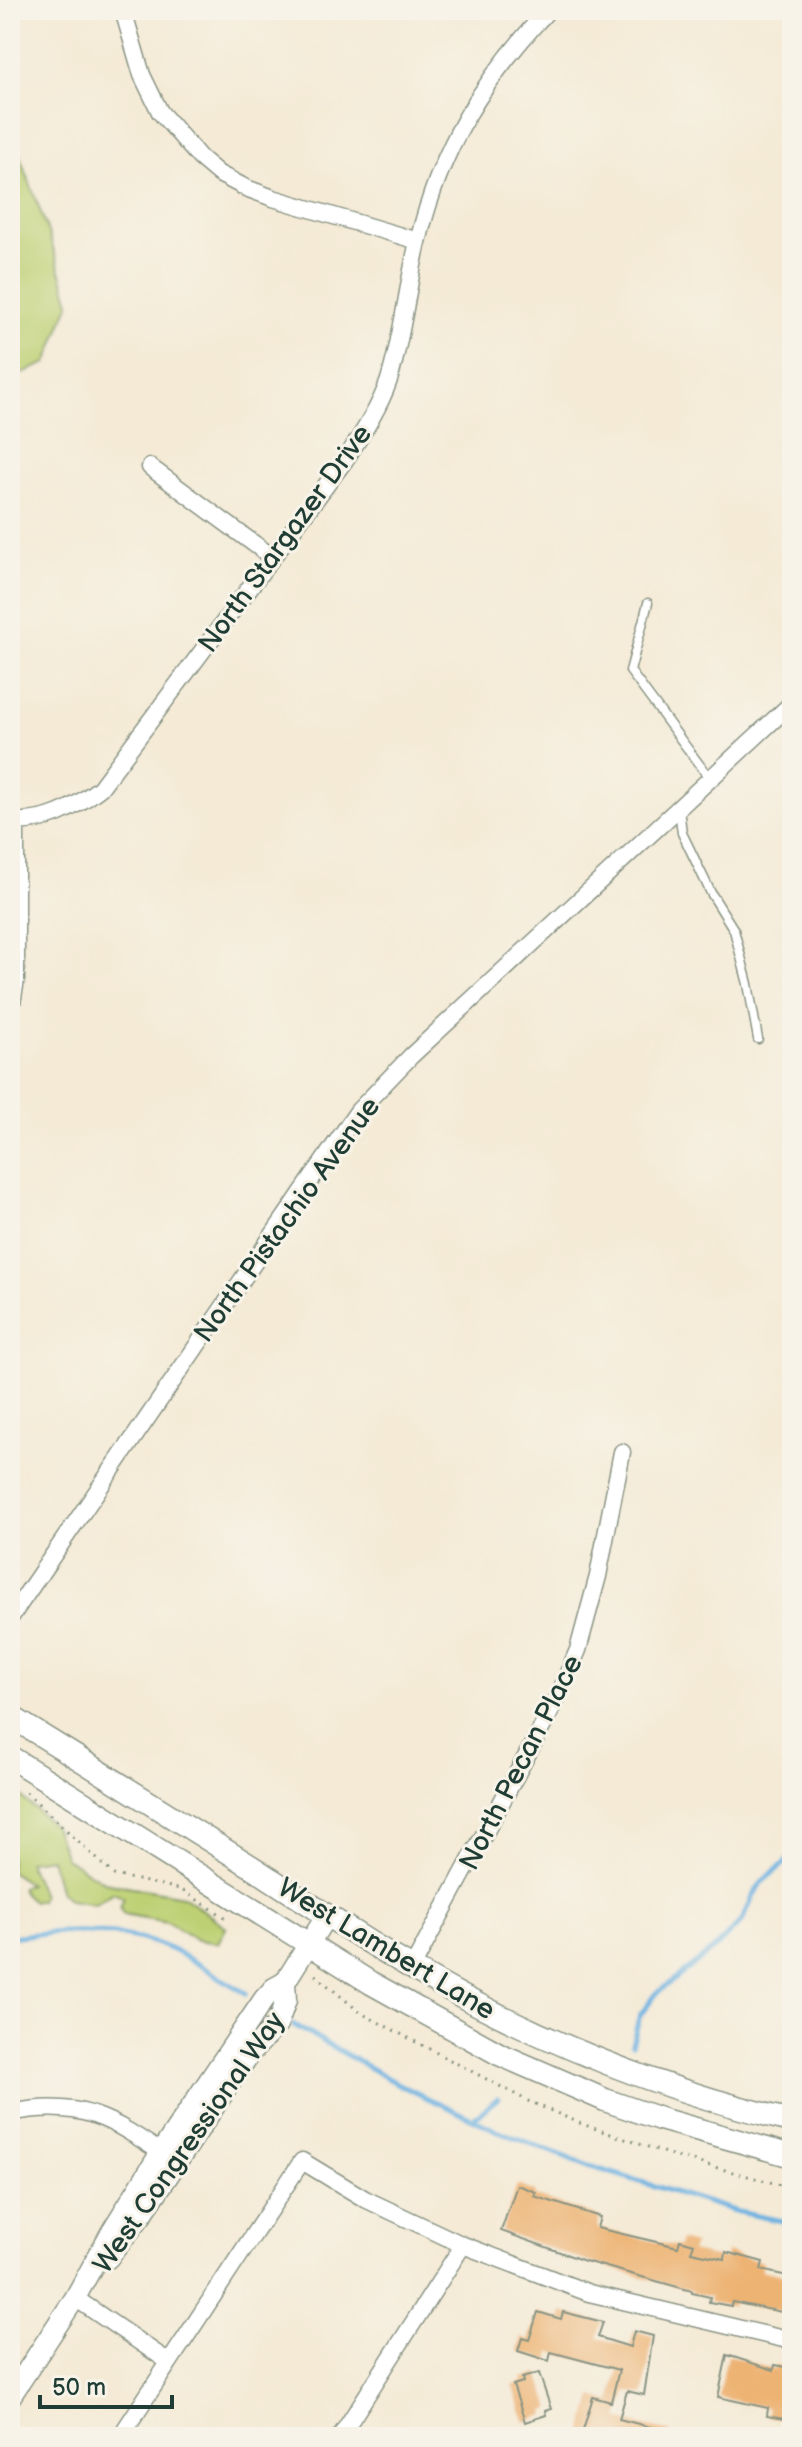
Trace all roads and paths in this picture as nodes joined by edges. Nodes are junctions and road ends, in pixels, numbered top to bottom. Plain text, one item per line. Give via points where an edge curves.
1 (123, 10) edge
2 (548, 10) edge
3 (418, 241) junction
4 (150, 467) dead end
5 (272, 557) junction
6 (648, 603) dead end
7 (792, 703) edge
8 (710, 779) junction
9 (679, 808) junction
10 (13, 822) edge
11 (10, 1015) edge
12 (758, 1039) dead end
13 (622, 1452) dead end
14 (10, 1618) edge
15 (10, 1716) edge
16 (10, 1757) edge
17 (18, 1786) dead end
18 (327, 1915) junction
19 (234, 1922) dead end
20 (308, 1944) junction
21 (412, 1968) junction
22 (315, 1975) dead end
23 (10, 2113) edge
24 (792, 2121) edge
25 (792, 2156) edge
26 (169, 2157) junction
27 (792, 2188) edge
28 (463, 2245) junction
29 (75, 2298) junction
30 (792, 2341) edge
31 (169, 2362) junction
32 (10, 2397) edge
33 (120, 2437) edge
34 (340, 2437) edge

1 - 3 street via 142,75 160,112 219,174 273,198
2 - 3 street, North Stargazer Drive via 492,74 468,112
3 - 5 street, North Stargazer Drive via 392,368 371,419
4 - 5 street
5 - 10 street, North Stargazer Drive via 100,788 76,807 53,816
6 - 8 lane via 630,671
7 - 8 street, North Pistachio Avenue
8 - 9 street, North Pistachio Avenue
9 - 12 lane via 682,833 734,930
9 - 14 street, North Pistachio Avenue via 358,1111
10 - 11 street via 16,980
13 - 21 street, North Pecan Place via 578,1650 554,1705
15 - 18 main road, West Lambert Lane
16 - 20 main road, West Lambert Lane
17 - 19 path via 114,1875 180,1889
18 - 20 street, West Congressional Way
18 - 21 main road, West Lambert Lane
20 - 25 main road, West Lambert Lane via 449,2029 554,2079 660,2119
20 - 26 street, West Congressional Way via 285,1982 264,1999
21 - 24 main road, West Lambert Lane via 514,2023 618,2068
22 - 27 path via 361,2013 528,2101 677,2157
23 - 26 street via 77,2109
26 - 29 street, West Congressional Way via 113,2229
28 - 30 street via 589,2293
28 - 31 street via 365,2199 302,2161
28 - 34 street
29 - 31 street
29 - 32 street, West Congressional Way
31 - 33 street

